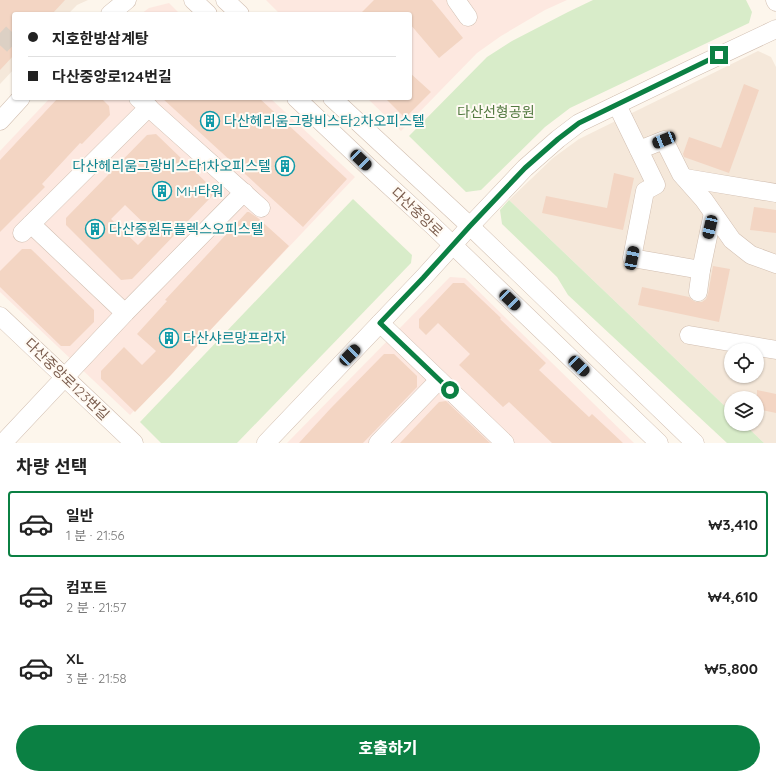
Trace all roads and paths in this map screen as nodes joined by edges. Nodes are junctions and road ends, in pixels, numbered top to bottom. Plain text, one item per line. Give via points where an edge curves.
1 (127, 0) edge
2 (193, 0) edge
3 (225, 0) edge
4 (456, 0) edge
5 (112, 12) edge
6 (206, 12) edge
7 (238, 12) edge
8 (468, 17) dead end
9 (776, 29) edge
10 (19, 100) edge
11 (298, 100) edge
12 (334, 100) edge
13 (144, 103) edge
14 (616, 105) junction
15 (0, 120) edge
16 (639, 150) junction
17 (685, 178) junction
18 (244, 192) junction
19 (776, 193) edge
20 (261, 208) dead end
21 (713, 213) junction
22 (470, 226) junction
23 (453, 245) junction
24 (776, 264) edge
25 (701, 270) junction
26 (698, 292) dead end
27 (125, 314) junction
28 (0, 316) edge
29 (380, 323) junction
30 (689, 335) dead end
31 (776, 350) edge
32 (65, 376) junction
33 (439, 380) junction
34 (685, 440) edge
35 (2, 442) edge
36 (269, 442) edge
37 (134, 443) edge
38 (378, 443) edge
39 (505, 443) edge
40 (659, 443) edge

1 - 5 street
2 - 6 street
3 - 7 street
4 - 8 street
9 - 14 street
10 - 15 street
11 - 23 street, 다산중앙로
12 - 22 street, 다산중앙로
13 - 18 street
13 - 27 street via 26,228
14 - 16 street
14 - 22 street via 579,123 558,139 525,168
16 - 17 street via 664,140
16 - 25 street via 656,185 645,191 632,258
17 - 19 street
17 - 21 street
18 - 20 street
18 - 27 street
21 - 24 street via 732,240 751,255
21 - 25 street
22 - 23 street
22 - 34 street, 다산중앙로
23 - 29 street
23 - 40 street, 다산중앙로
25 - 26 street
27 - 32 street
28 - 32 street, 다산중앙로123번길
29 - 33 street
29 - 36 street
30 - 31 street
32 - 35 street
32 - 37 street, 다산중앙로123번길
33 - 38 street
33 - 39 street

